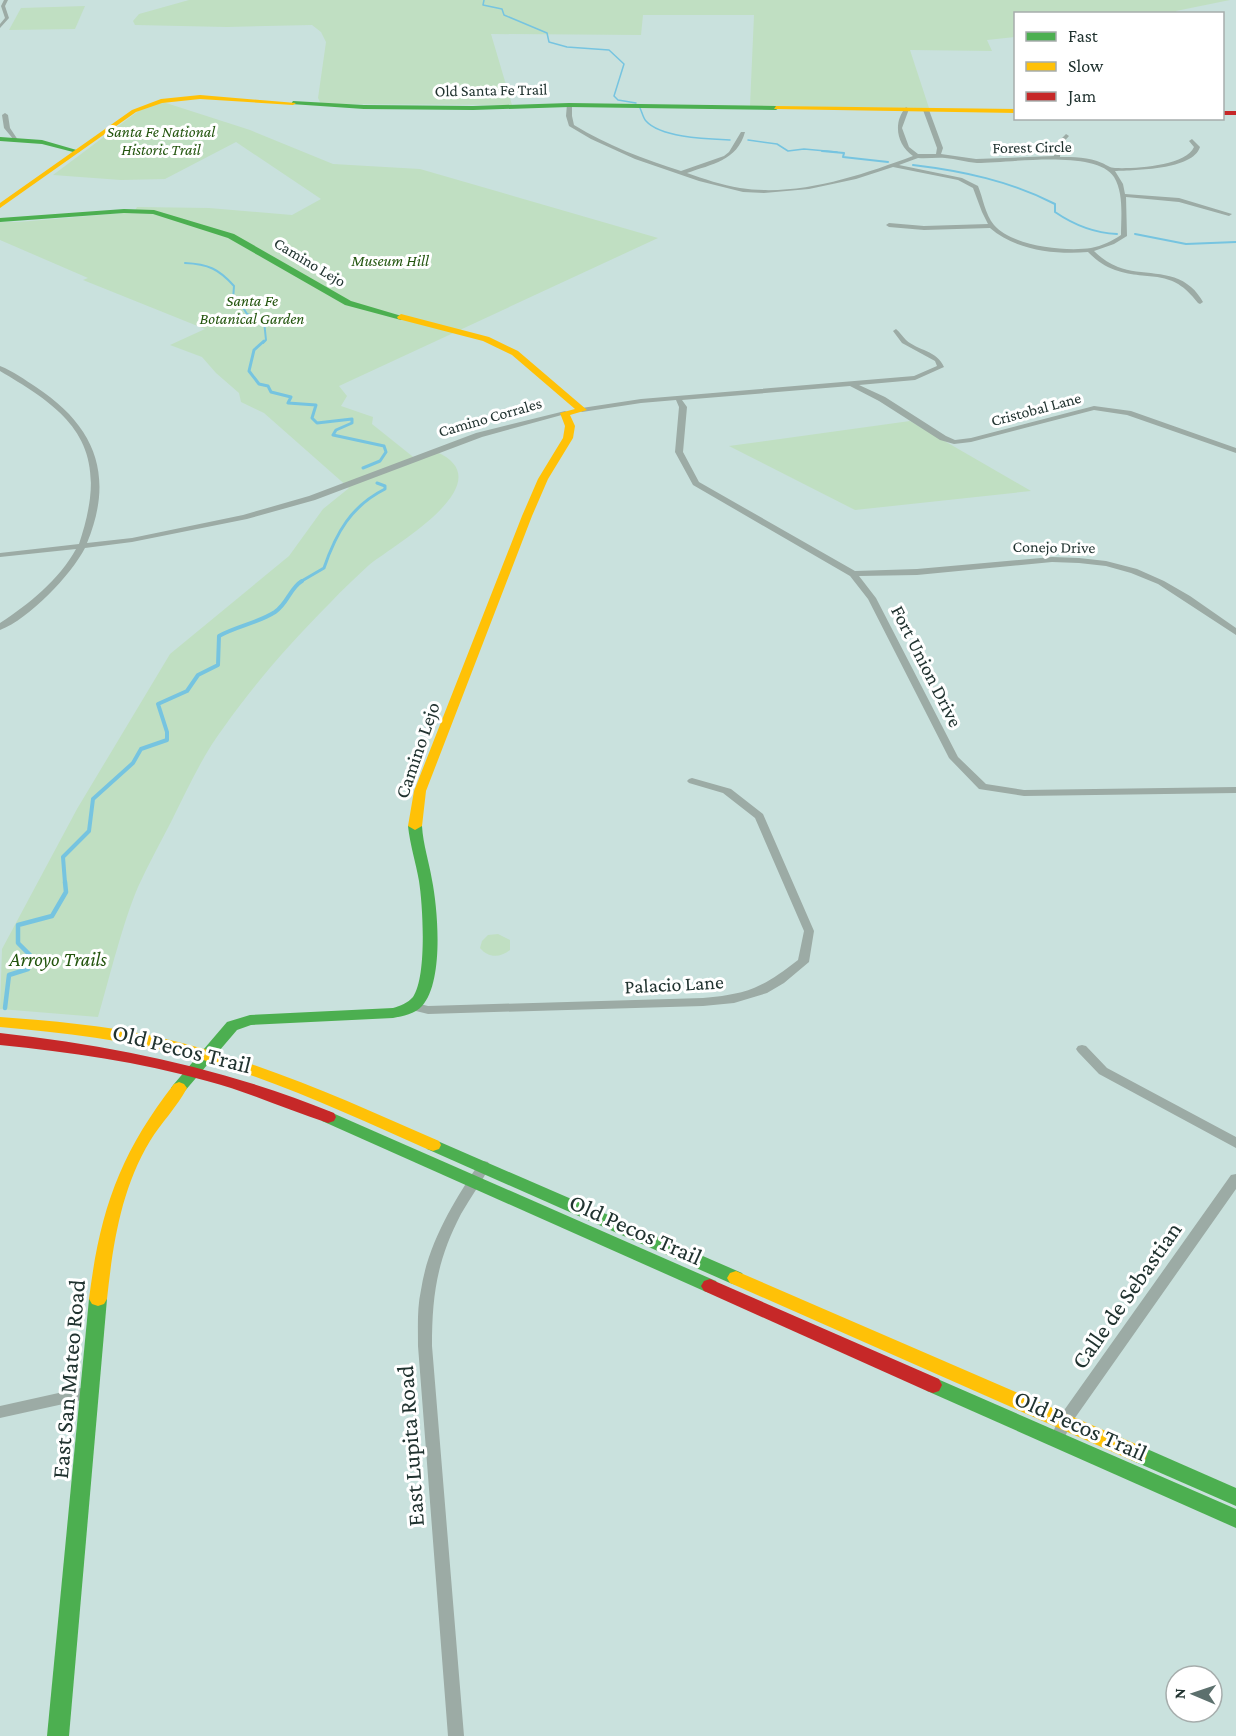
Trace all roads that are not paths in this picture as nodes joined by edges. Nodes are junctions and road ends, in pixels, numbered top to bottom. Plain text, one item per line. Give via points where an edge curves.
1 (6, 0) edge
2 (0, 27) edge
3 (569, 105) junction
4 (906, 110) junction
5 (926, 110) junction
6 (1014, 111) edge
7 (5, 115) dead end
8 (743, 133) dead end
9 (1066, 136) dead end
10 (0, 139) edge
11 (16, 139) junction
12 (1192, 141) dead end
13 (77, 151) junction
14 (917, 156) junction
15 (938, 156) junction
16 (1058, 158) junction
17 (893, 165) junction
18 (1111, 170) junction
19 (681, 173) junction
20 (1122, 195) junction
21 (0, 206) edge
22 (1229, 214) dead end
23 (0, 220) edge
24 (889, 225) dead end
25 (991, 226) junction
26 (1089, 250) junction
27 (1200, 302) dead end
28 (896, 331) dead end
29 (0, 368) edge
30 (851, 384) junction
31 (678, 398) junction
32 (582, 410) junction
33 (565, 413) junction
34 (1236, 451) edge
35 (81, 547) junction
36 (0, 555) edge
37 (853, 574) junction
38 (0, 627) edge
39 (1236, 632) edge
40 (692, 781) dead end
41 (1236, 790) edge
42 (412, 1006) junction
43 (0, 1022) edge
44 (0, 1039) edge
45 (1082, 1049) dead end
46 (206, 1055) junction
47 (194, 1069) junction
48 (1236, 1143) edge
49 (484, 1166) junction
50 (1236, 1179) edge
51 (474, 1181) junction
52 (90, 1392) junction
53 (0, 1412) edge
54 (1065, 1421) junction
55 (1057, 1439) junction
56 (1236, 1497) edge
57 (1236, 1519) edge
58 (58, 1736) edge
59 (456, 1736) edge

1 - 2 street via 3,6 7,18
3 - 4 street, Old Santa Fe Trail
3 - 13 street, Old Santa Fe Trail via 364,107 213,97 172,99 134,111
3 - 19 street via 573,126 582,133
4 - 5 street, Old Santa Fe Trail
4 - 14 street via 900,133 909,151
5 - 6 street, Old Santa Fe Trail
5 - 15 street via 940,148
7 - 11 street via 7,128
8 - 19 street via 726,157
9 - 16 street via 1058,145
10 - 11 street
11 - 13 street
12 - 18 street via 1197,147 1188,158
13 - 21 street, Old Santa Fe Trail
14 - 15 street, Forest Circle
14 - 17 street
15 - 16 street, Forest Circle via 986,161
16 - 18 street, Forest Circle via 1083,160
17 - 19 street via 819,185 774,191 726,187
17 - 25 street via 960,179 975,187
18 - 20 street via 1120,182
20 - 22 street via 1179,200
20 - 26 street via 1124,236
23 - 32 street, Camino Lejo via 144,211 200,224 253,247 348,303 506,348
24 - 25 street
25 - 26 street via 1002,236 1027,245
26 - 27 street via 1113,269 1183,282 1194,290
28 - 30 street, Camino Corrales via 904,342 938,360 941,367 915,378
29 - 35 street via 45,394 72,422 90,450 96,474 95,496
30 - 31 street, Camino Corrales
30 - 34 street, Cristobal Lane via 954,442 1094,408 1128,413
31 - 32 street, Camino Corrales
31 - 37 street, Fort Union Drive via 683,407 680,452 696,483
32 - 33 street, Camino Corrales
33 - 35 street, Camino Corrales via 479,435 288,505 167,535
33 - 42 street, Camino Lejo via 570,426 568,438 543,479 527,516 420,791 415,828 427,889 429,949 424,989
35 - 36 street, Camino Corrales
35 - 38 street via 76,558 33,604
37 - 39 street, Conejo Drive via 917,572 1027,559 1096,562 1168,585
37 - 41 street, Fort Union Drive via 872,598 954,758 983,787 1024,793
40 - 42 street, Palacio Lane via 727,791 759,816 809,931 803,962 763,990 734,999 428,1010
42 - 46 street via 380,1015 244,1021 229,1029
43 - 46 street, Old Pecos Trail via 107,1033
44 - 47 street, Old Pecos Trail via 124,1054
45 - 48 street via 1103,1071
46 - 47 street, East San Mateo Road
46 - 49 street, Old Pecos Trail via 315,1093
47 - 51 street, Old Pecos Trail via 287,1099
47 - 52 street, East San Mateo Road via 147,1131 116,1194 100,1269
49 - 51 street, East Lupita Road
49 - 54 street, Old Pecos Trail
50 - 54 street, Calle de Sebastian
51 - 55 street, Old Pecos Trail
51 - 59 street, East Lupita Road via 434,1265 425,1317
52 - 53 street
52 - 58 street, East San Mateo Road
54 - 55 street, Calle de Sebastian
54 - 56 street, Old Pecos Trail
55 - 57 street, Old Pecos Trail

